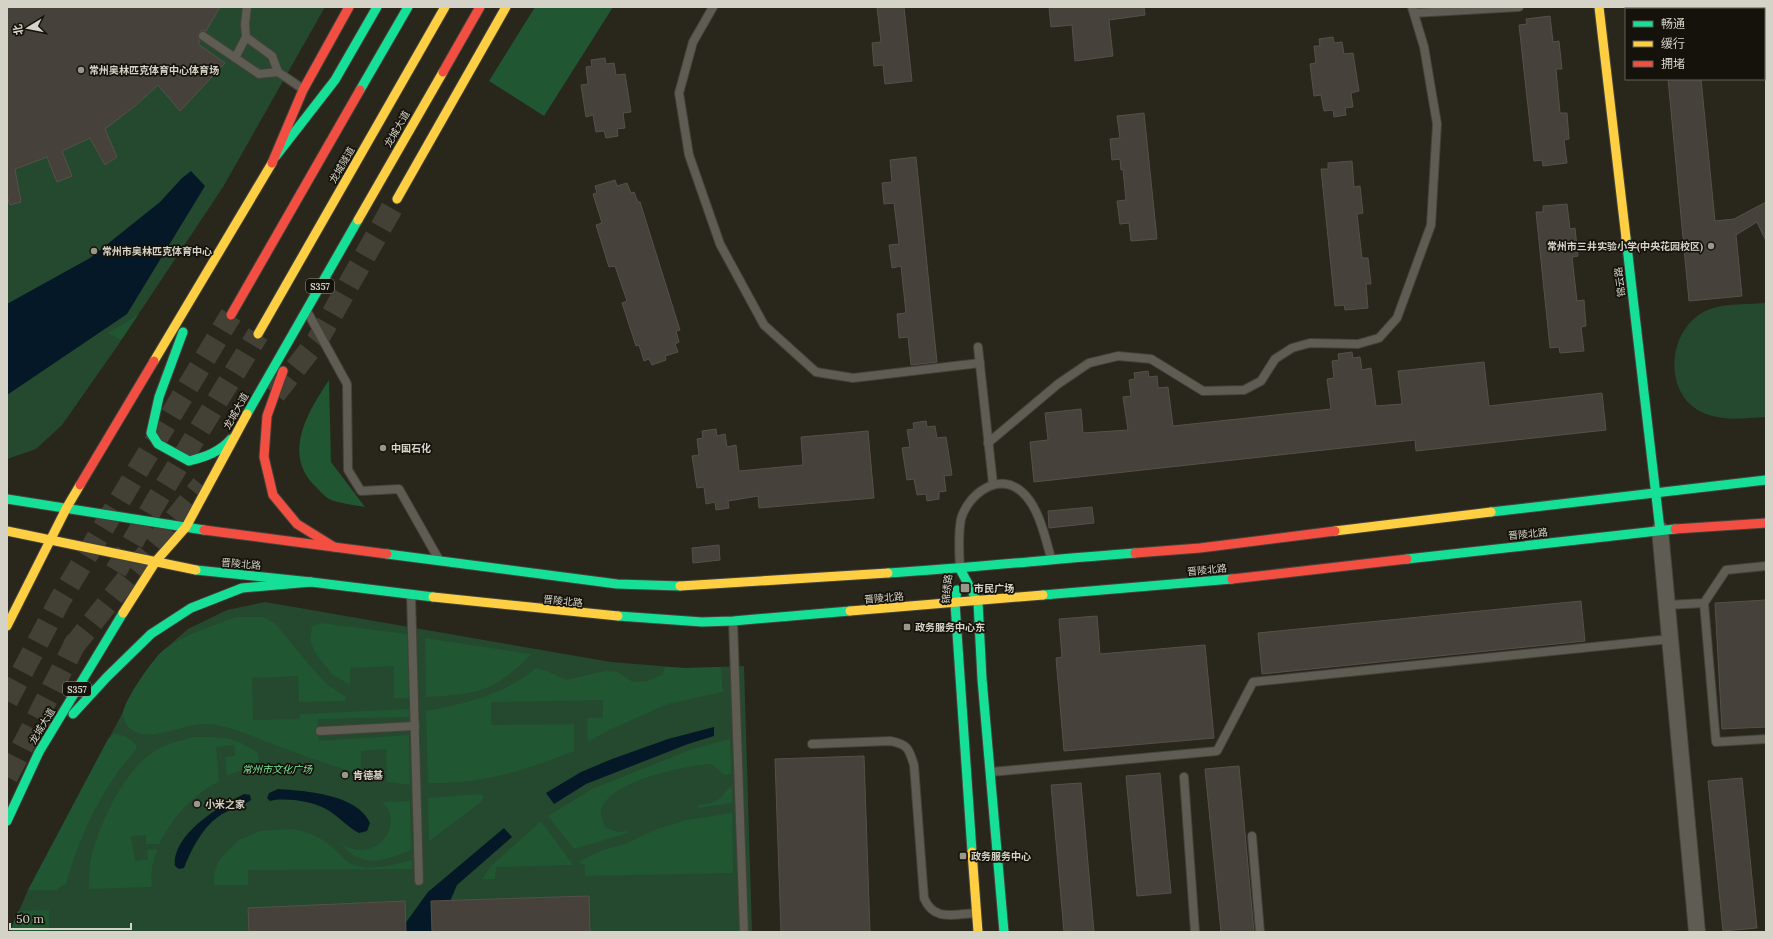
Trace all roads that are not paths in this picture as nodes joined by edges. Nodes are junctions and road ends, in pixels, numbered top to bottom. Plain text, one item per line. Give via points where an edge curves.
1 (247, 7) edge
2 (349, 7) edge
3 (377, 7) edge
4 (408, 7) edge
5 (445, 7) edge
6 (480, 7) edge
7 (506, 7) edge
8 (713, 7) edge
9 (1519, 7) edge
10 (1599, 7) edge
11 (1413, 10) edge
12 (203, 36) dead end
13 (246, 37) junction
14 (235, 58) junction
15 (278, 72) junction
16 (303, 90) junction
17 (276, 156) junction
18 (398, 199) tunnel mouth
19 (203, 278) junction
20 (306, 310) junction
21 (231, 315) tunnel mouth
22 (301, 319) junction
23 (258, 334) tunnel mouth
24 (978, 347) dead end
25 (980, 363) junction
26 (238, 430) junction
27 (988, 443) junction
28 (1766, 480) edge
29 (993, 484) junction
30 (1655, 492) junction
31 (7, 499) edge
32 (66, 507) junction
33 (1766, 523) edge
34 (186, 527) junction
35 (1660, 530) junction
36 (7, 531) edge
37 (50, 540) junction
38 (334, 547) junction
39 (1052, 559) junction
40 (439, 561) junction
41 (156, 562) junction
42 (1766, 566) edge
43 (960, 569) junction
44 (311, 582) junction
45 (411, 595) junction
46 (978, 602) junction
47 (955, 603) junction
48 (1704, 603) junction
49 (1667, 605) junction
50 (733, 621) junction
51 (7, 626) edge
52 (1670, 639) junction
53 (415, 726) junction
54 (320, 730) dead end
55 (1766, 739) edge
56 (812, 744) dead end
57 (39, 752) junction
58 (990, 772) junction
59 (1184, 777) dead end
60 (7, 821) edge
61 (1252, 836) dead end
62 (419, 881) dead end
63 (976, 913) junction
64 (744, 932) edge
65 (978, 932) edge
66 (1004, 932) edge
67 (1195, 932) edge
68 (1260, 932) edge
69 (1697, 932) edge

1 - 13 lane
2 - 16 main road
3 - 17 main road via 335,80
4 - 21 main road
5 - 23 main road, 龙城隧道
6 - 20 main road, 龙城大道 / S357
7 - 18 main road
8 - 25 lane via 693,42 679,93 689,155 720,244 764,325 816,372 853,378
9 - 11 lane
10 - 30 main road, 锦云路
11 - 27 lane via 1424,47 1437,124 1431,225 1397,318 1379,338 1358,344 1310,343 1292,348 1275,359 1261,381 1244,390 1203,391 1151,359 1118,356 1089,363 1058,384
12 - 14 lane
13 - 14 lane
13 - 15 lane via 272,56
14 - 15 lane via 259,74
15 - 16 lane
16 - 17 main road
17 - 19 main road
19 - 26 main road via 159,397 151,433 158,444 189,461 200,459 225,447
19 - 32 main road
20 - 22 main road, 龙城大道 / S357
20 - 40 lane via 347,384 348,470 361,491 399,490
22 - 26 main road, 龙城大道 / S357
22 - 38 main road via 267,416 264,457 273,495 297,524
24 - 25 lane
25 - 27 lane
26 - 34 main road, 龙城大道 / S357
27 - 29 lane
28 - 30 main road
29 - 39 lane via 1007,484 1022,491 1044,531
29 - 43 lane via 975,494 961,518
30 - 35 main road, 锦云路
30 - 39 main road via 1200,548
31 - 32 main road
32 - 34 main road
32 - 37 main road
33 - 35 main road, 晋陵北路
34 - 38 main road
34 - 41 main road, 龙城大道 / S357
35 - 46 main road, 晋陵北路 via 1201,582
35 - 49 street
36 - 37 main road, 晋陵北路
37 - 41 main road, 晋陵北路
37 - 51 main road
38 - 40 main road
39 - 43 main road
40 - 43 main road via 617,584 684,586
41 - 44 main road, 晋陵北路 via 204,572
41 - 57 main road, 龙城大道 / S357
42 - 48 lane via 1726,570
43 - 46 main road, 锦绣路
43 - 47 main road, 锦绣路
44 - 45 main road, 晋陵北路
44 - 57 main road via 242,588 191,608 151,634 106,677
45 - 50 main road, 晋陵北路 via 597,615 702,622
45 - 53 lane
46 - 47 main road, 晋陵北路
46 - 58 main road, 锦绣路
47 - 50 main road, 晋陵北路
47 - 63 main road, 锦绣路
48 - 49 lane
48 - 55 lane via 1716,742
49 - 52 street
50 - 64 lane
52 - 58 lane via 1253,682 1217,751
52 - 69 street
53 - 54 lane
53 - 62 lane
56 - 63 lane via 890,741 901,743 909,750 914,765 924,898 934,913
57 - 60 main road, 龙城大道 / S357
58 - 66 main road, 锦绣路
59 - 67 lane
61 - 68 lane
63 - 65 main road, 锦绣路

